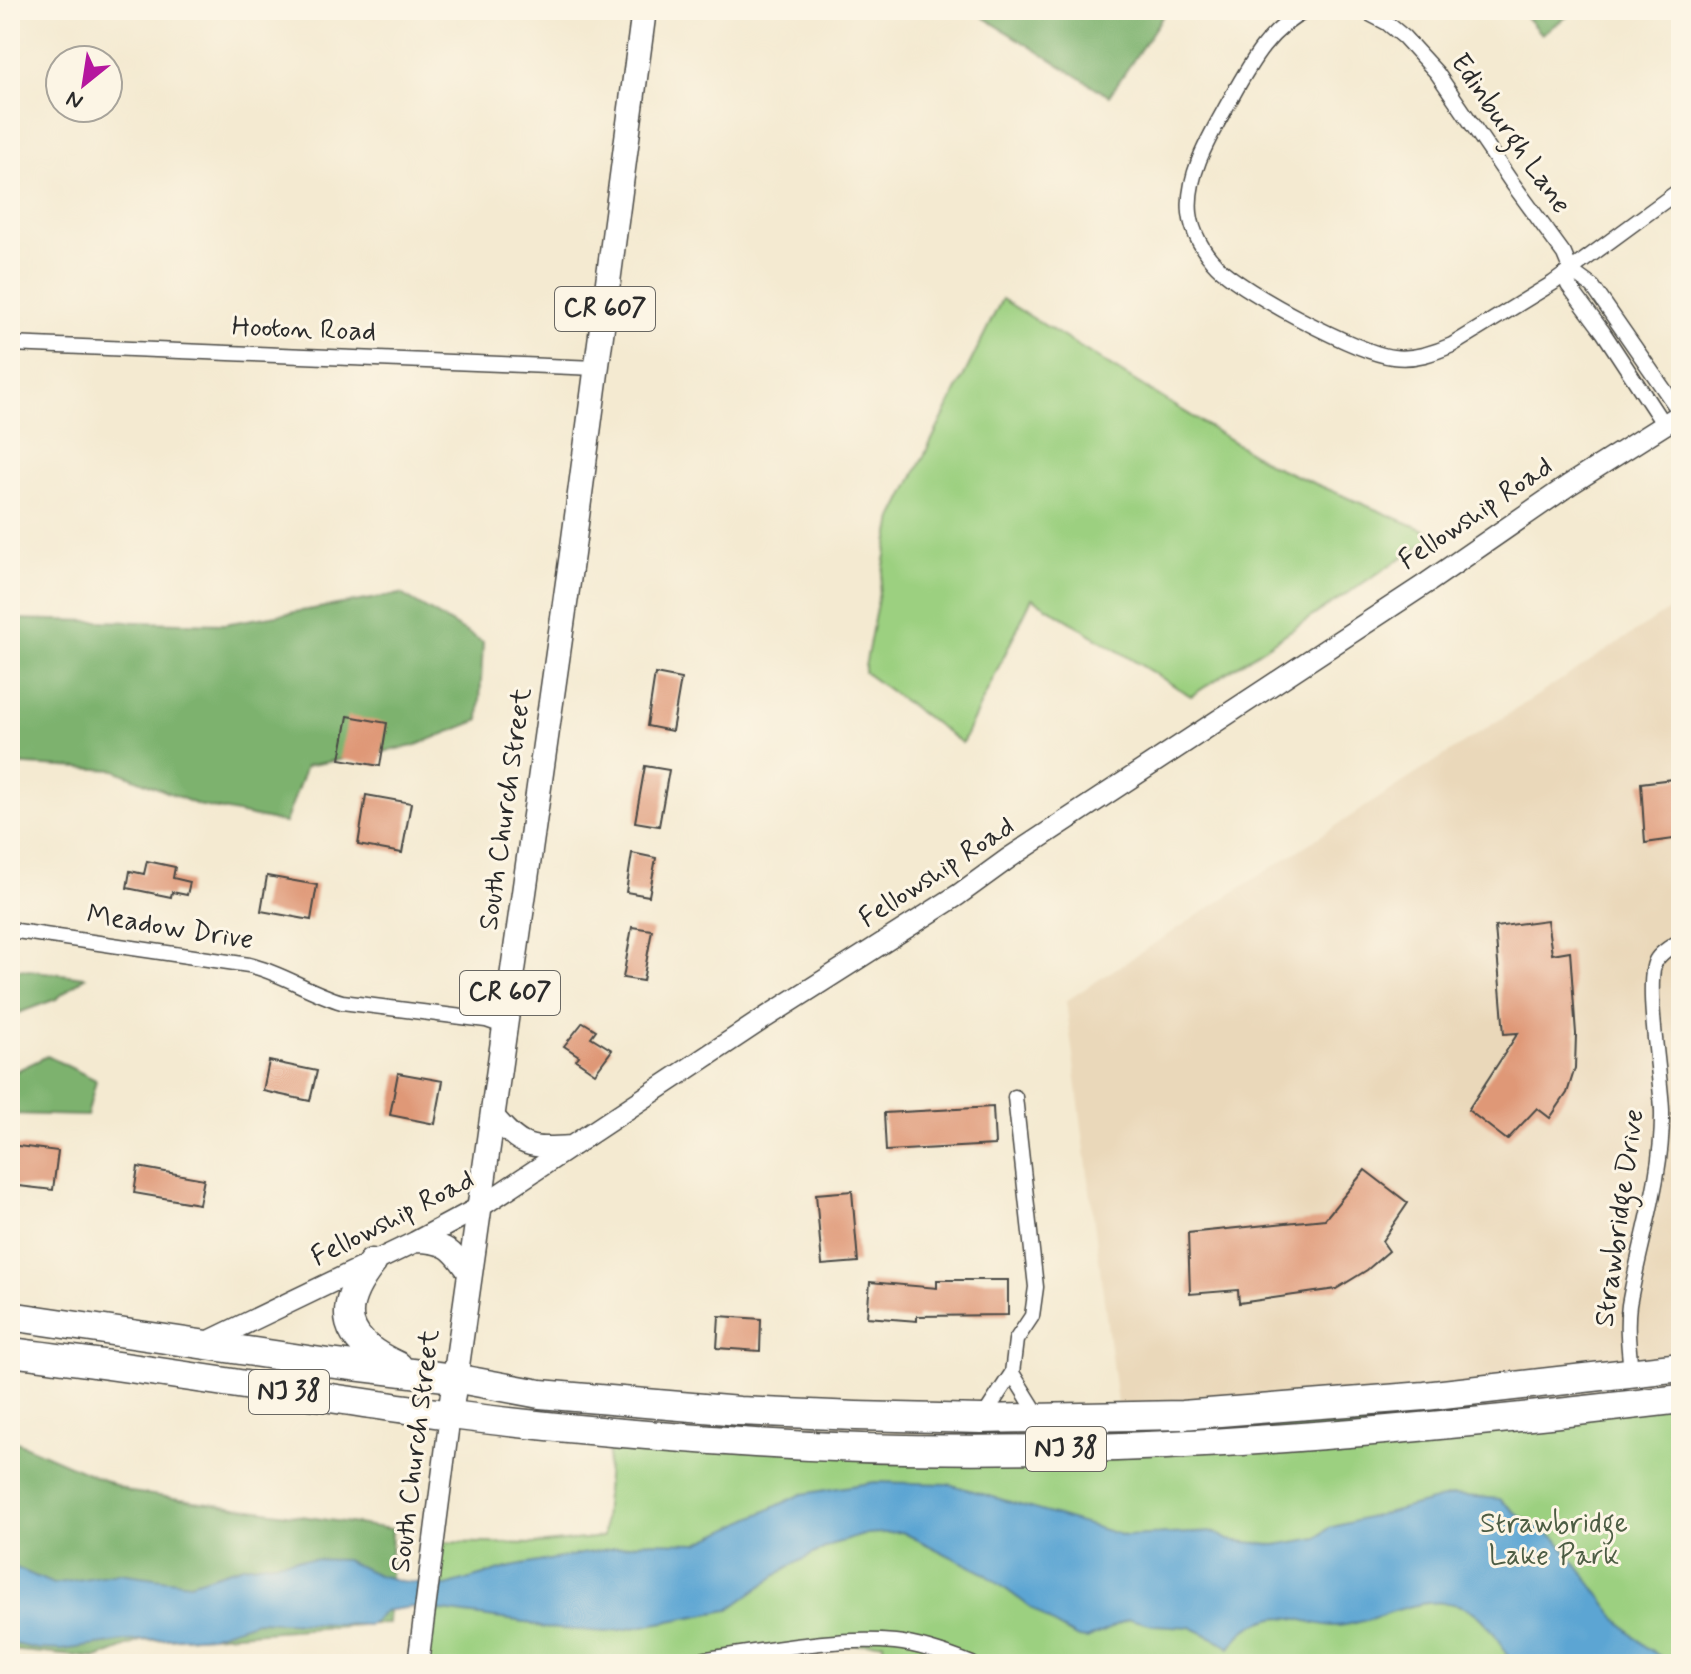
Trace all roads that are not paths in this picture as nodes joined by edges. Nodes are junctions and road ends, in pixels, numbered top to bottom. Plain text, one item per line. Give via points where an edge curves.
1 (644, 10) edge
2 (1308, 10) edge
3 (1357, 10) edge
4 (1681, 189) edge
5 (1571, 271) junction
6 (10, 344) edge
7 (596, 368) junction
8 (1675, 417) edge
9 (10, 930) edge
10 (1681, 941) edge
11 (506, 1027) junction
12 (1015, 1097) dead end
13 (493, 1115) junction
14 (575, 1146) junction
15 (480, 1207) junction
16 (415, 1242) junction
17 (372, 1263) junction
18 (469, 1274) junction
19 (10, 1316) edge
20 (203, 1344) junction
21 (10, 1352) edge
22 (128, 1366) junction
23 (1681, 1367) edge
24 (1631, 1372) junction
25 (414, 1373) junction
26 (1012, 1373) junction
27 (454, 1378) junction
28 (1681, 1399) edge
29 (450, 1415) junction
30 (982, 1419) junction
31 (1040, 1419) junction
32 (418, 1664) edge
33 (667, 1664) edge
34 (972, 1664) edge

1 - 7 main road, South Church Street / CR 607
2 - 5 street via 1291,17 1263,46 1196,171 1190,213 1195,234 1217,267 1337,338 1397,358 1452,345
3 - 5 street, Edinburgh Lane via 1387,23 1437,73
4 - 5 street
5 - 8 street, Edinburgh Lane via 1568,285
6 - 7 street, Hooton Road
7 - 11 main road, South Church Street / CR 607
8 - 14 street, Fellowship Road
9 - 11 street, Meadow Drive via 241,963 342,1002
10 - 24 street, Strawbridge Drive via 1656,959 1653,968 1662,1137 1629,1305
11 - 13 main road, South Church Street / CR 607
12 - 26 street via 1036,1287 1032,1316 1016,1340
13 - 14 street via 522,1144 536,1149
13 - 15 main road, South Church Street / CR 607
14 - 15 street, Fellowship Road
15 - 16 street, Fellowship Road
15 - 18 main road, South Church Street / CR 607
16 - 17 street, Fellowship Road
16 - 18 street via 438,1242
17 - 20 street, Fellowship Road
17 - 25 highway via 355,1284 349,1304 351,1327 363,1345
18 - 27 main road, South Church Street / CR 607
19 - 20 highway, NJ 38
20 - 22 highway
20 - 25 highway, NJ 38
21 - 22 highway, NJ 38
22 - 29 highway, NJ 38
23 - 24 highway, NJ 38
24 - 31 highway, NJ 38 via 1366,1402
25 - 27 highway, NJ 38
26 - 30 street
26 - 31 street
27 - 29 main road, South Church Street / CR 607
27 - 30 highway, NJ 38 via 540,1394 642,1404
28 - 29 highway, NJ 38 via 1345,1435 1044,1449 760,1443
29 - 32 street, South Church Street / CR 607
30 - 31 highway, NJ 38
33 - 34 street via 882,1641

